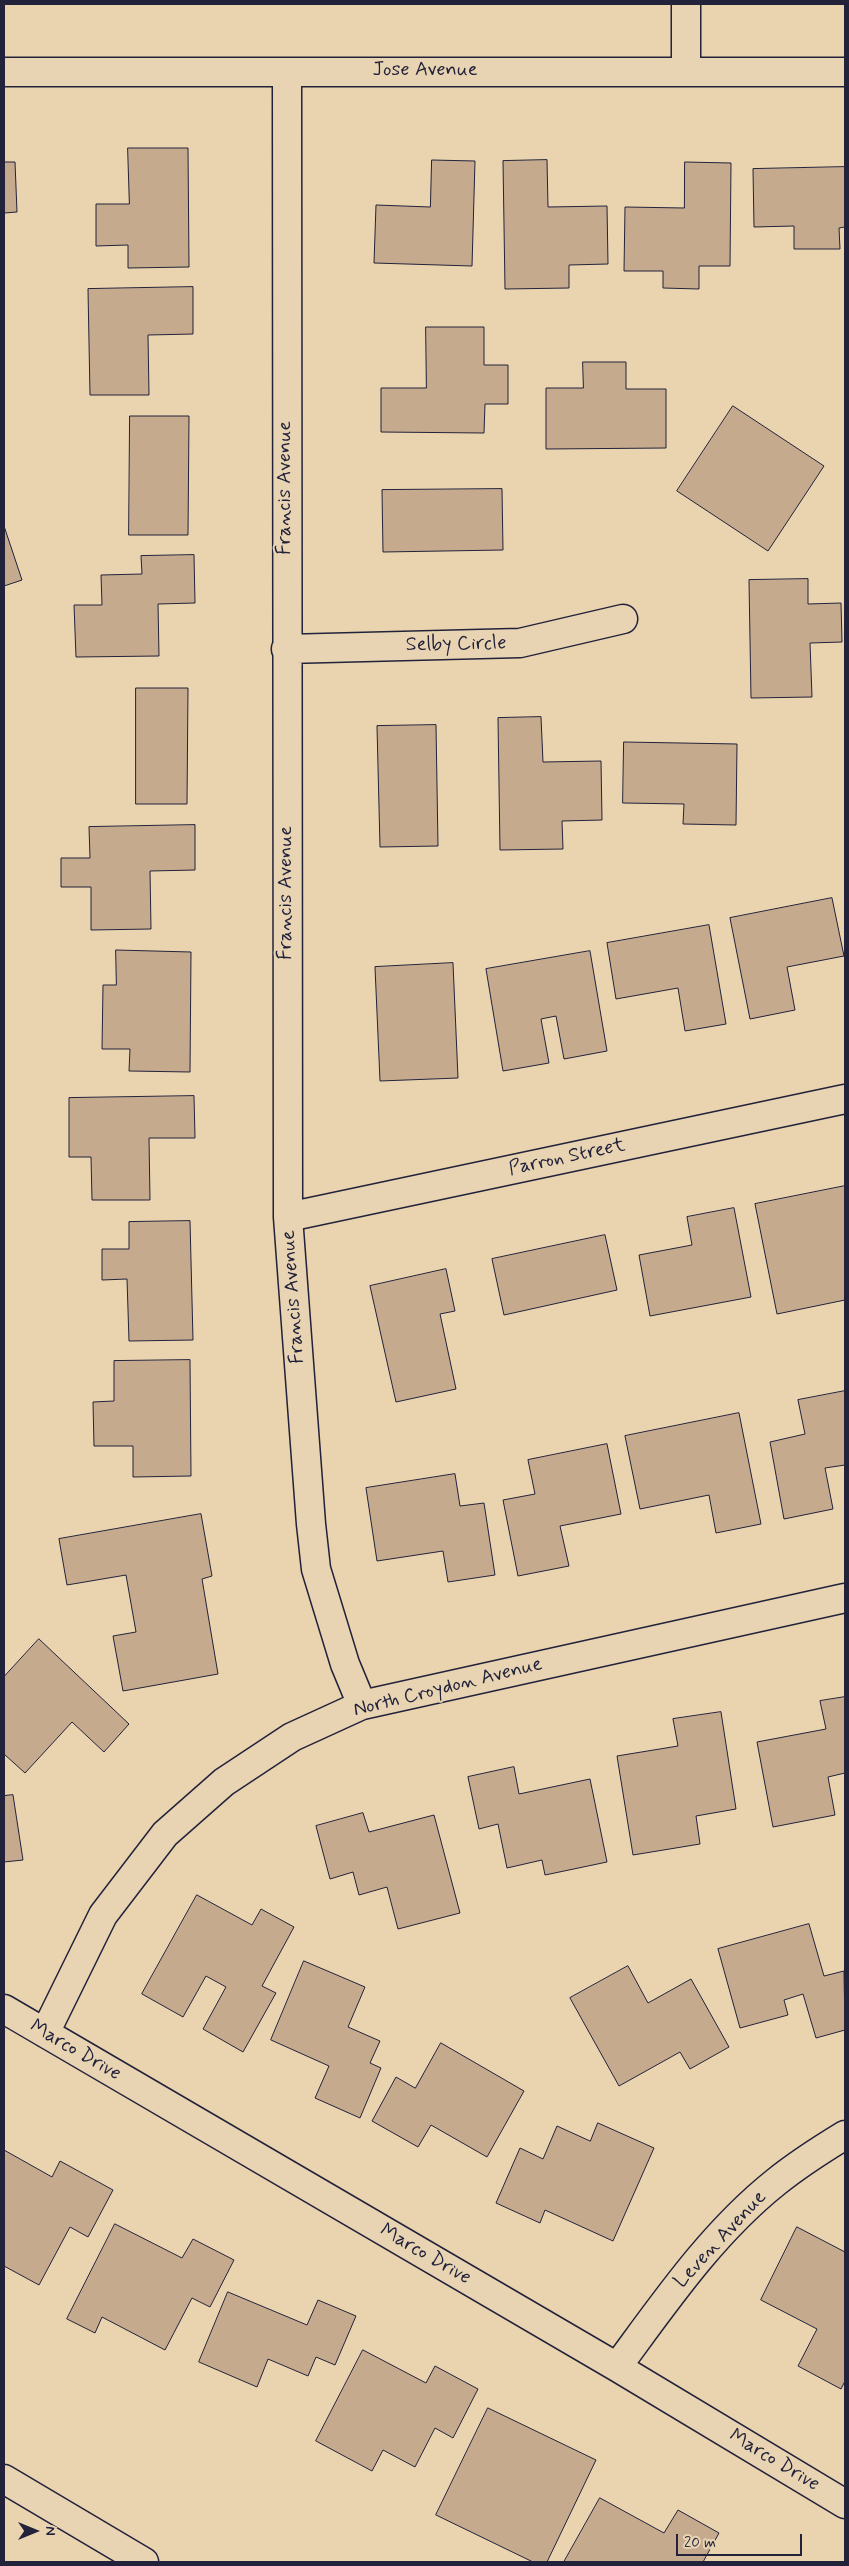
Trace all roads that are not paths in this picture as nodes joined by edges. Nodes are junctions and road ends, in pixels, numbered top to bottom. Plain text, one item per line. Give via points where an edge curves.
1 (686, 4) edge
2 (686, 70) junction
3 (4, 72) edge
4 (288, 72) junction
5 (845, 72) edge
6 (623, 619) dead end
7 (286, 649) junction
8 (845, 1099) edge
9 (288, 1217) junction
10 (845, 1598) edge
11 (362, 1705) junction
12 (4, 2009) edge
13 (45, 2033) junction
14 (845, 2135) edge
15 (617, 2367) junction
16 (4, 2479) edge
17 (845, 2504) edge
18 (144, 2562) edge

1 - 2 street
2 - 4 street, Jose Avenue
2 - 5 street, Jose Avenue
3 - 4 street, Jose Avenue
4 - 7 street, Francis Avenue
6 - 7 street, Selby Circle via 520,643
7 - 9 street, Francis Avenue
8 - 9 street, Parron Street
9 - 11 street, Francis Avenue via 316,1569 345,1664
10 - 11 street, North Croydon Avenue
11 - 13 street, North Croydon Avenue via 292,1737 224,1782 165,1834 103,1915
12 - 13 street, Marco Drive
13 - 15 street, Marco Drive
14 - 15 street, Leven Avenue via 776,2181 743,2212 684,2276
15 - 17 street, Marco Drive
16 - 18 street

